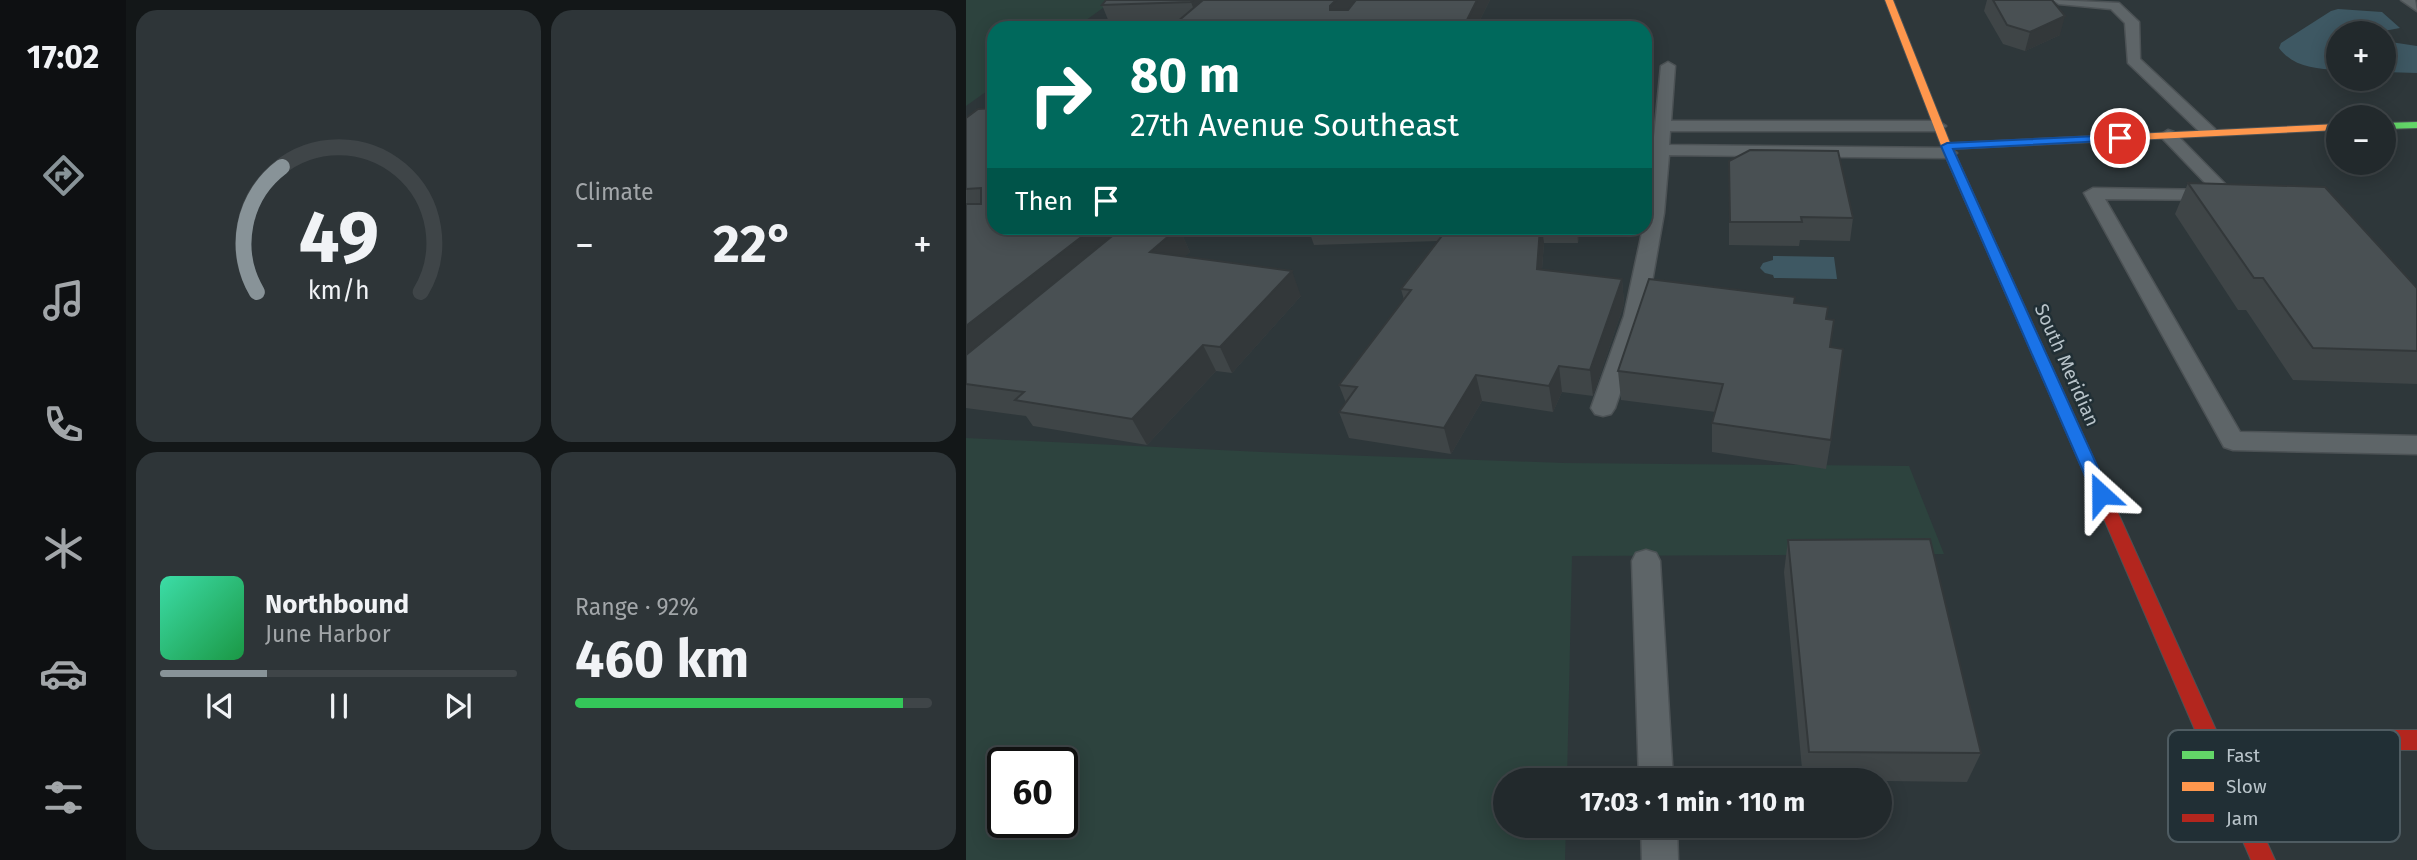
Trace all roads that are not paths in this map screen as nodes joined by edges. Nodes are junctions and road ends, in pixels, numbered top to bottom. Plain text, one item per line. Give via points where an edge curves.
1 (1889, 0) edge
2 (2059, 0) edge
3 (2407, 0) edge
4 (2417, 7) edge
5 (1668, 66) dead end
6 (2417, 125) edge
7 (1662, 126) junction
8 (1938, 126) junction
9 (2396, 126) edge
10 (2326, 127) edge
11 (2209, 132) junction
12 (2168, 135) junction
13 (1948, 149) junction
14 (1659, 150) junction
15 (1652, 199) edge
16 (1647, 235) edge
17 (1603, 408) dead end
18 (2417, 445) edge
19 (1646, 561) dead end
20 (2208, 730) edge
21 (1655, 768) edge
22 (1659, 838) edge
23 (2255, 842) edge
24 (1660, 860) edge
25 (2263, 860) edge

1 - 8 main road, South Meridian
2 - 11 lane via 2115,6 2132,22 2133,60
3 - 4 lane
5 - 7 lane
6 - 9 main road
7 - 8 lane
7 - 14 lane
8 - 13 main road, South Meridian
10 - 11 main road
11 - 12 main road
12 - 13 main road
12 - 18 lane via 2227,196 2093,193 2233,441
13 - 14 lane
13 - 20 main road, South Meridian
14 - 15 lane
16 - 17 lane via 1635,316
19 - 21 lane
22 - 24 lane
23 - 25 main road, South Meridian

